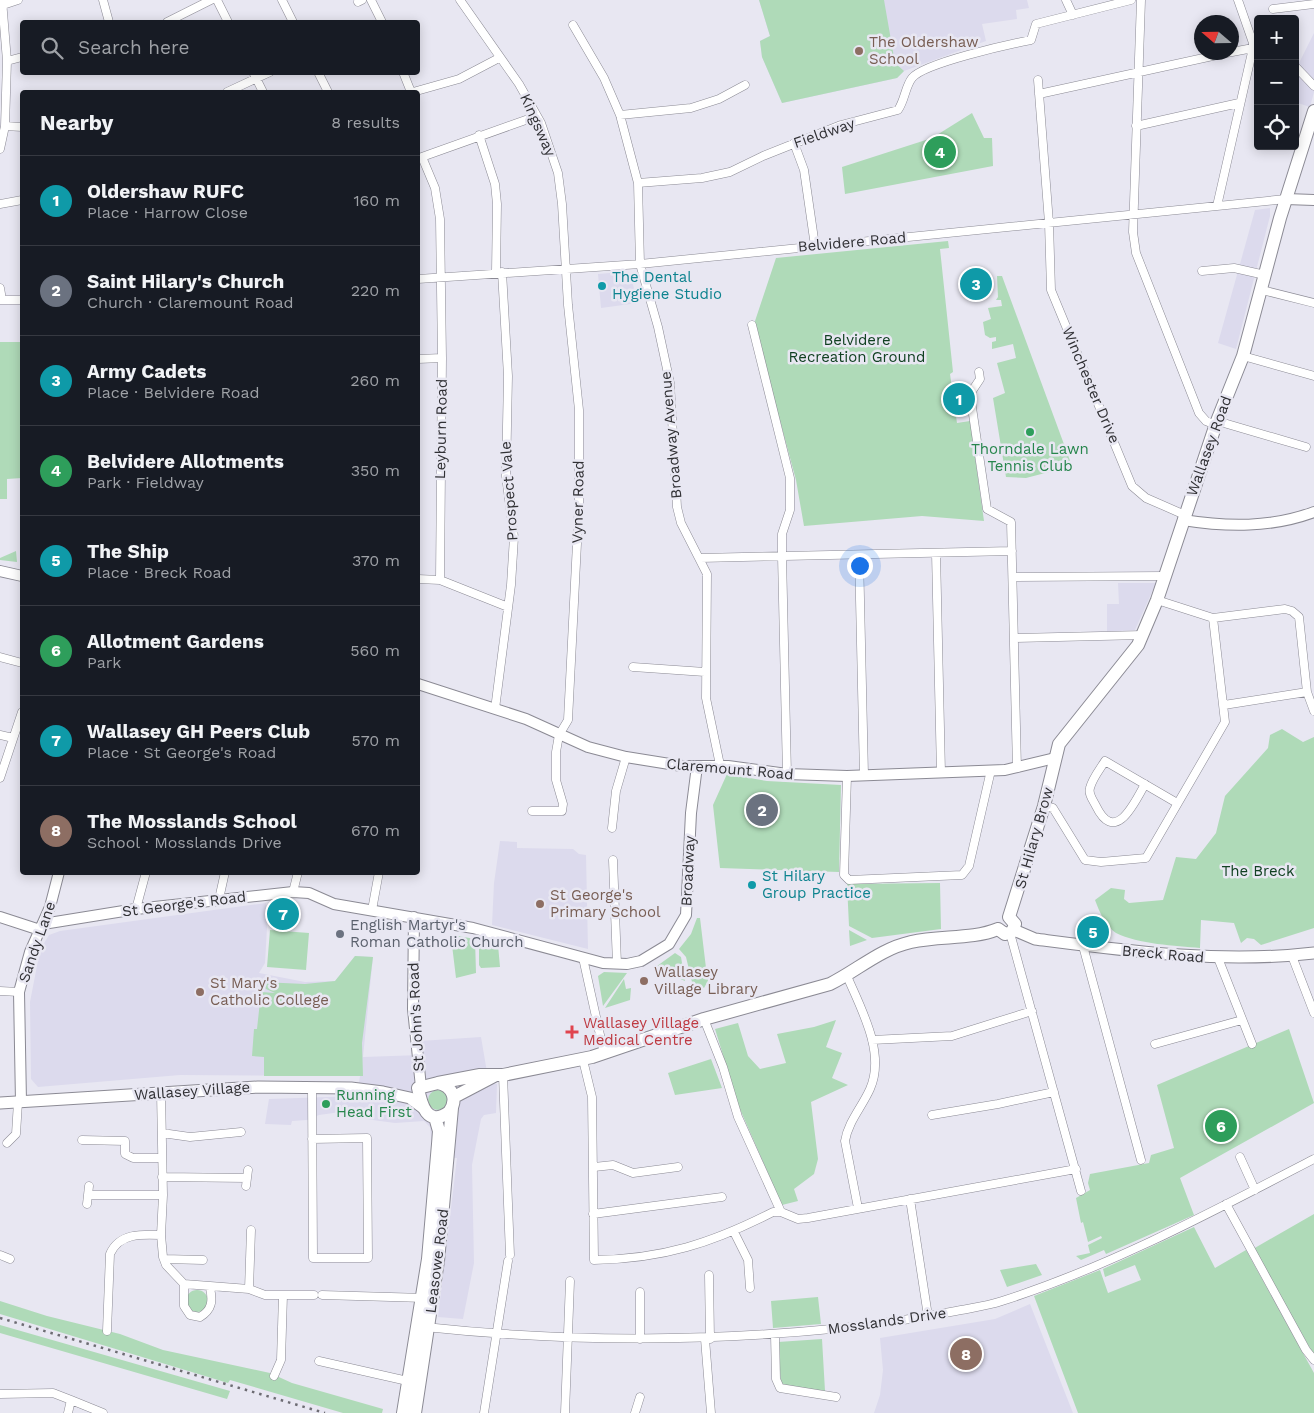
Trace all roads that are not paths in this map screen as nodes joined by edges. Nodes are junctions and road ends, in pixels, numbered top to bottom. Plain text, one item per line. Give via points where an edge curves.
1 (18, 0) edge
2 (103, 0) edge
3 (211, 0) edge
4 (217, 0) edge
5 (282, 0) edge
6 (371, 0) edge
7 (460, 0) edge
8 (1066, 0) edge
9 (1131, 0) edge
10 (1141, 0) edge
11 (1238, 0) edge
12 (2, 4) edge
13 (1314, 4) edge
14 (1273, 9) dead end
15 (1073, 15) junction
16 (108, 20) edge
17 (171, 20) edge
18 (227, 20) edge
19 (292, 20) edge
20 (381, 20) edge
21 (573, 25) dead end
22 (1254, 46) edge
23 (1254, 49) edge
24 (1239, 51) edge
25 (1254, 52) edge
26 (20, 58) edge
27 (499, 58) junction
28 (1196, 60) edge
29 (6, 61) junction
30 (1299, 70) edge
31 (1138, 73) junction
32 (320, 75) edge
33 (404, 75) edge
34 (254, 76) edge
35 (1038, 80) dead end
36 (745, 85) dead end
37 (1314, 86) edge
38 (231, 90) edge
39 (262, 90) edge
40 (327, 90) edge
41 (411, 90) edge
42 (420, 90) edge
43 (1039, 94) junction
44 (1239, 103) junction
45 (1314, 111) edge
46 (620, 115) junction
47 (537, 116) junction
48 (5, 126) junction
49 (1136, 126) junction
50 (20, 127) edge
51 (479, 135) junction
52 (794, 143) junction
53 (0, 149) edge
54 (420, 158) edge
55 (638, 183) junction
56 (1286, 199) junction
57 (20, 200) edge
58 (1314, 200) edge
59 (0, 204) edge
60 (1217, 206) junction
61 (1132, 215) junction
62 (1049, 223) junction
63 (815, 246) junction
64 (640, 264) junction
65 (566, 268) junction
66 (1202, 271) dead end
67 (499, 272) junction
68 (1265, 275) junction
69 (441, 277) junction
70 (420, 279) edge
71 (0, 288) edge
72 (1262, 290) junction
73 (1, 300) edge
74 (20, 300) edge
75 (1314, 303) edge
76 (752, 325) dead end
77 (1242, 356) junction
78 (442, 358) junction
79 (420, 359) edge
80 (979, 372) dead end
81 (1314, 376) edge
82 (1217, 423) junction
83 (1306, 447) dead end
84 (1314, 512) edge
85 (1184, 517) junction
86 (1012, 551) junction
87 (936, 553) junction
88 (859, 555) junction
89 (782, 556) junction
90 (700, 558) junction
91 (0, 571) edge
92 (20, 576) edge
93 (1164, 576) junction
94 (1014, 577) junction
95 (420, 579) edge
96 (440, 580) junction
97 (1157, 600) junction
98 (508, 607) junction
99 (1212, 618) junction
100 (1142, 635) junction
101 (1015, 638) junction
102 (0, 657) edge
103 (20, 662) edge
104 (633, 667) dead end
105 (705, 672) junction
106 (420, 685) edge
107 (1307, 692) junction
108 (1224, 704) junction
109 (495, 709) junction
110 (1314, 711) edge
111 (20, 718) edge
112 (559, 734) junction
113 (0, 735) edge
114 (13, 738) junction
115 (626, 757) junction
116 (1055, 758) junction
117 (720, 765) junction
118 (697, 766) junction
119 (1017, 768) junction
120 (991, 770) junction
121 (941, 773) junction
122 (787, 774) junction
123 (864, 775) junction
124 (847, 776) junction
125 (0, 778) edge
126 (1145, 784) junction
127 (1177, 803) junction
128 (1044, 806) junction
129 (532, 811) dead end
130 (612, 828) dead end
131 (613, 860) dead end
132 (58, 875) edge
133 (145, 875) edge
134 (224, 875) edge
135 (297, 875) edge
136 (378, 875) edge
137 (293, 892) junction
138 (218, 899) junction
139 (136, 908) junction
140 (372, 910) junction
141 (0, 917) edge
142 (414, 917) junction
143 (42, 927) junction
144 (1007, 931) junction
145 (1083, 946) junction
146 (1314, 953) edge
147 (1292, 956) junction
148 (583, 958) junction
149 (1218, 958) junction
150 (617, 964) junction
151 (847, 976) junction
152 (0, 992) edge
153 (19, 992) junction
154 (1032, 1012) junction
155 (1314, 1014) edge
156 (704, 1019) junction
157 (1242, 1020) junction
158 (872, 1040) junction
159 (1155, 1044) dead end
160 (1252, 1044) dead end
161 (604, 1053) junction
162 (583, 1060) junction
163 (498, 1075) junction
164 (438, 1083) junction
165 (419, 1087) junction
166 (312, 1088) junction
167 (383, 1092) junction
168 (1054, 1092) junction
169 (161, 1093) junction
170 (19, 1102) junction
171 (453, 1102) junction
172 (0, 1103) edge
173 (422, 1107) junction
174 (932, 1115) dead end
175 (435, 1117) junction
176 (241, 1132) dead end
177 (162, 1134) junction
178 (312, 1138) junction
179 (82, 1140) dead end
180 (7, 1143) dead end
181 (1240, 1157) dead end
182 (162, 1158) junction
183 (1141, 1160) dead end
184 (1314, 1160) edge
185 (594, 1167) junction
186 (678, 1167) dead end
187 (1076, 1169) junction
188 (248, 1170) dead end
189 (162, 1177) junction
190 (1255, 1190) junction
191 (1081, 1191) dead end
192 (163, 1196) junction
193 (722, 1197) dead end
194 (910, 1199) junction
195 (88, 1204) dead end
196 (1226, 1204) junction
197 (858, 1208) junction
198 (781, 1212) junction
199 (593, 1214) junction
200 (251, 1230) dead end
201 (734, 1232) junction
202 (161, 1234) junction
203 (0, 1255) edge
204 (10, 1259) dead end
205 (164, 1259) junction
206 (204, 1260) dead end
207 (709, 1275) dead end
208 (570, 1281) dead end
209 (184, 1284) junction
210 (210, 1288) junction
211 (750, 1288) dead end
212 (249, 1289) junction
213 (640, 1292) dead end
214 (283, 1295) junction
215 (427, 1298) junction
216 (928, 1316) junction
217 (423, 1326) junction
218 (107, 1331) dead end
219 (496, 1332) junction
220 (775, 1335) junction
221 (569, 1336) junction
222 (640, 1339) junction
223 (707, 1339) junction
224 (1314, 1360) edge
225 (319, 1361) dead end
226 (274, 1376) dead end
227 (414, 1382) junction
228 (0, 1394) edge
229 (640, 1397) dead end
230 (836, 1397) dead end
231 (71, 1400) junction
232 (68, 1413) edge
233 (103, 1413) edge
234 (403, 1413) edge
235 (415, 1413) edge
236 (484, 1413) edge
237 (566, 1413) edge
238 (635, 1413) edge
239 (711, 1413) edge

1 - 12 street
2 - 16 street
3 - 17 street
4 - 18 street
5 - 19 street
6 - 20 street
7 - 27 street, Kingsway
8 - 15 street
9 - 15 street
10 - 31 street
11 - 22 street
12 - 29 street
13 - 14 street
15 - 52 street, Fieldway via 1036,24 1031,40 988,49 926,70 912,78 898,110 841,125
21 - 46 street, Broadway Avenue via 604,78
23 - 24 street
25 - 44 street
26 - 29 street
27 - 42 street via 459,80
27 - 47 street, Kingsway
28 - 31 street
29 - 48 street
30 - 37 street
31 - 43 street
31 - 49 street
32 - 40 street
33 - 41 street
34 - 38 street
34 - 39 street
35 - 43 street, Winchester Drive
36 - 46 street via 690,108
43 - 62 street, Winchester Drive
44 - 49 street
44 - 60 street
45 - 56 main road, Wallasey Road
46 - 55 street, Broadway Avenue
47 - 51 street
47 - 65 street, Kingsway via 558,173
48 - 50 street
48 - 53 street
49 - 61 street
51 - 54 street
51 - 67 street, Prospect Vale via 495,184
52 - 55 street, Fieldway via 730,172 702,178
52 - 63 street via 804,170
54 - 69 street, Leyburn Road via 439,204
55 - 64 street, Broadway Avenue
56 - 58 street
56 - 60 street, Belvidere Road
56 - 68 main road, Wallasey Road
57 - 59 street
60 - 61 street, Belvidere Road
61 - 62 street, Belvidere Road
61 - 82 street via 1136,253 1192,396 1206,421
62 - 63 street, Belvidere Road
62 - 85 street, Winchester Drive via 1051,290 1132,486 1146,498
63 - 64 street, Belvidere Road
64 - 65 street, Belvidere Road
64 - 90 street, Broadway Avenue via 670,383 677,507 681,523
65 - 67 street, Belvidere Road
65 - 112 street, Vyner Road via 579,410 579,504 568,720
66 - 68 street via 1234,268
67 - 69 street, Belvidere Road
67 - 98 street, Prospect Vale via 508,376 505,452 514,537
68 - 72 main road, Wallasey Road
69 - 70 street, Belvidere Road
69 - 78 street, Leyburn Road
71 - 73 street
72 - 75 street
72 - 77 main road, Wallasey Road
73 - 74 street
76 - 89 street via 790,478 790,510 782,534
77 - 81 street
77 - 82 main road, Wallasey Road
78 - 79 street
78 - 96 street, Leyburn Road
80 - 86 street via 980,379 970,394 987,509 1011,522
82 - 83 street
82 - 85 main road, Wallasey Road
84 - 85 street via 1299,518 1255,525 1219,525
85 - 93 main road, Wallasey Road
86 - 87 street
86 - 94 street
87 - 88 street
87 - 121 street
88 - 89 street
88 - 123 street
89 - 90 street
89 - 122 street
90 - 105 street, Broadway Avenue via 707,574
91 - 92 street
93 - 94 street
93 - 97 main road, Wallasey Road
94 - 101 street
95 - 96 street
96 - 98 street
97 - 99 street
97 - 100 main road, Wallasey Road
98 - 109 street, Prospect Vale
99 - 107 street via 1292,610 1299,617
99 - 108 street
100 - 101 street
100 - 116 main road, Wallasey Road via 1102,692 1059,744
101 - 119 street
102 - 103 street
104 - 105 street
105 - 117 street, Broadway Avenue via 706,698
106 - 109 street, Claremount Road
107 - 108 street
107 - 110 street
108 - 127 street via 1225,722
109 - 112 street, Claremount Road
111 - 114 street
112 - 115 street, Claremount Road via 588,747
112 - 129 street, Vyner Road via 556,780 562,812
113 - 114 street
114 - 125 street
115 - 118 street, Claremount Road
115 - 130 street via 616,791
116 - 119 street, Claremount Road
116 - 128 main road, St Hilary Brow
117 - 118 street, Claremount Road
117 - 122 street, Claremount Road
118 - 150 street, Broadway via 691,813 686,915 669,944 654,955 634,963
119 - 120 street, Claremount Road
120 - 121 street, Claremount Road
120 - 124 street via 966,873 962,876 849,880 844,875
121 - 123 street, Claremount Road
122 - 124 street, Claremount Road
123 - 124 street, Claremount Road
126 - 126 street via 1105,761 1089,792 1101,815 1107,821 1115,822 1128,814
126 - 127 street
127 - 128 street via 1146,858 1102,862 1085,860 1059,815 1053,808
128 - 144 main road, St Hilary Brow via 1009,917 999,921
131 - 150 street
132 - 143 street, Sandy Lane
133 - 139 street
134 - 138 street
135 - 137 street
136 - 140 street
137 - 138 street, St George's Road
137 - 140 street, St George's Road via 309,893 334,904
138 - 139 street, St George's Road
139 - 143 street, St George's Road
140 - 142 street, St George's Road
141 - 143 street, St George's Road
142 - 148 street, St George's Road via 473,928
142 - 165 street, St John's Road via 413,1009
143 - 153 street, Sandy Lane via 30,952
144 - 145 main road, Breck Road
144 - 151 main road via 937,938 892,947
144 - 154 street
145 - 149 main road, Breck Road
145 - 183 street
146 - 147 main road, Breck Road
147 - 149 main road, Breck Road
147 - 155 street
148 - 150 street, St George's Road
148 - 161 street
149 - 157 street
151 - 156 main road via 830,984
151 - 158 street
152 - 153 street
153 - 170 street, Sandy Lane
154 - 158 street via 952,1036
154 - 168 street
156 - 161 main road
156 - 198 street via 724,1067 738,1117
157 - 159 street
157 - 160 street
158 - 197 street via 876,1068 874,1080 847,1131 846,1141
161 - 162 main road
162 - 163 main road
162 - 185 street via 592,1097
163 - 164 main road
163 - 171 main road
163 - 219 street via 509,1258
164 - 165 main road
164 - 171 main road via 448,1087
165 - 167 main road, Wallasey Village
165 - 173 main road
166 - 167 main road, Wallasey Village
166 - 169 main road, Wallasey Village via 258,1087
166 - 178 street
167 - 173 main road, Wallasey Village via 410,1098
168 - 174 street
168 - 187 street
169 - 170 main road, Wallasey Village
169 - 177 street
170 - 172 main road, Wallasey Village
170 - 180 street via 16,1134
171 - 175 main road via 445,1115
171 - 215 main road, Leasowe Road via 439,1252
173 - 175 main road
175 - 215 main road, Leasowe Road via 439,1131
176 - 177 street via 190,1137
177 - 182 street
178 - 178 street via 313,1258 368,1258 367,1138
179 - 182 street via 125,1141 125,1154 133,1158
181 - 190 street
182 - 189 street
184 - 190 street, Mosslands Drive
185 - 186 street via 613,1166 633,1173
185 - 199 street
187 - 191 street
187 - 194 street
188 - 189 street via 247,1182
189 - 192 street
190 - 196 street, Mosslands Drive
192 - 195 street via 88,1190
192 - 202 street
193 - 199 street
194 - 197 street
194 - 216 street
196 - 216 street, Mosslands Drive via 1109,1261 1041,1287 1000,1302
196 - 224 street
197 - 198 street via 798,1219
198 - 201 street via 772,1212
199 - 201 street via 594,1260 621,1260 681,1250
200 - 212 street
201 - 211 street via 748,1260
202 - 205 street
202 - 218 street via 128,1237 114,1246 110,1254
203 - 204 street
205 - 206 street
205 - 209 street
207 - 223 street
208 - 221 street
209 - 210 street
209 - 210 street via 184,1306 190,1315 200,1317 212,1305
210 - 212 street
212 - 214 street via 266,1295
213 - 222 street
214 - 215 street
214 - 226 street via 281,1360
215 - 217 main road, Leasowe Road
216 - 220 street, Mosslands Drive via 877,1325
217 - 219 street, Mosslands Drive
217 - 227 main road, Leasowe Road
219 - 221 street, Mosslands Drive
219 - 236 street
220 - 223 street, Mosslands Drive
220 - 230 street via 776,1379 780,1388
221 - 222 street, Mosslands Drive
221 - 237 street
222 - 223 street, Mosslands Drive
223 - 239 street
225 - 227 street
227 - 234 main road, Leasowe Road
227 - 235 main road, Leasowe Road
228 - 231 street via 52,1393
229 - 238 street
231 - 232 street
231 - 233 street

